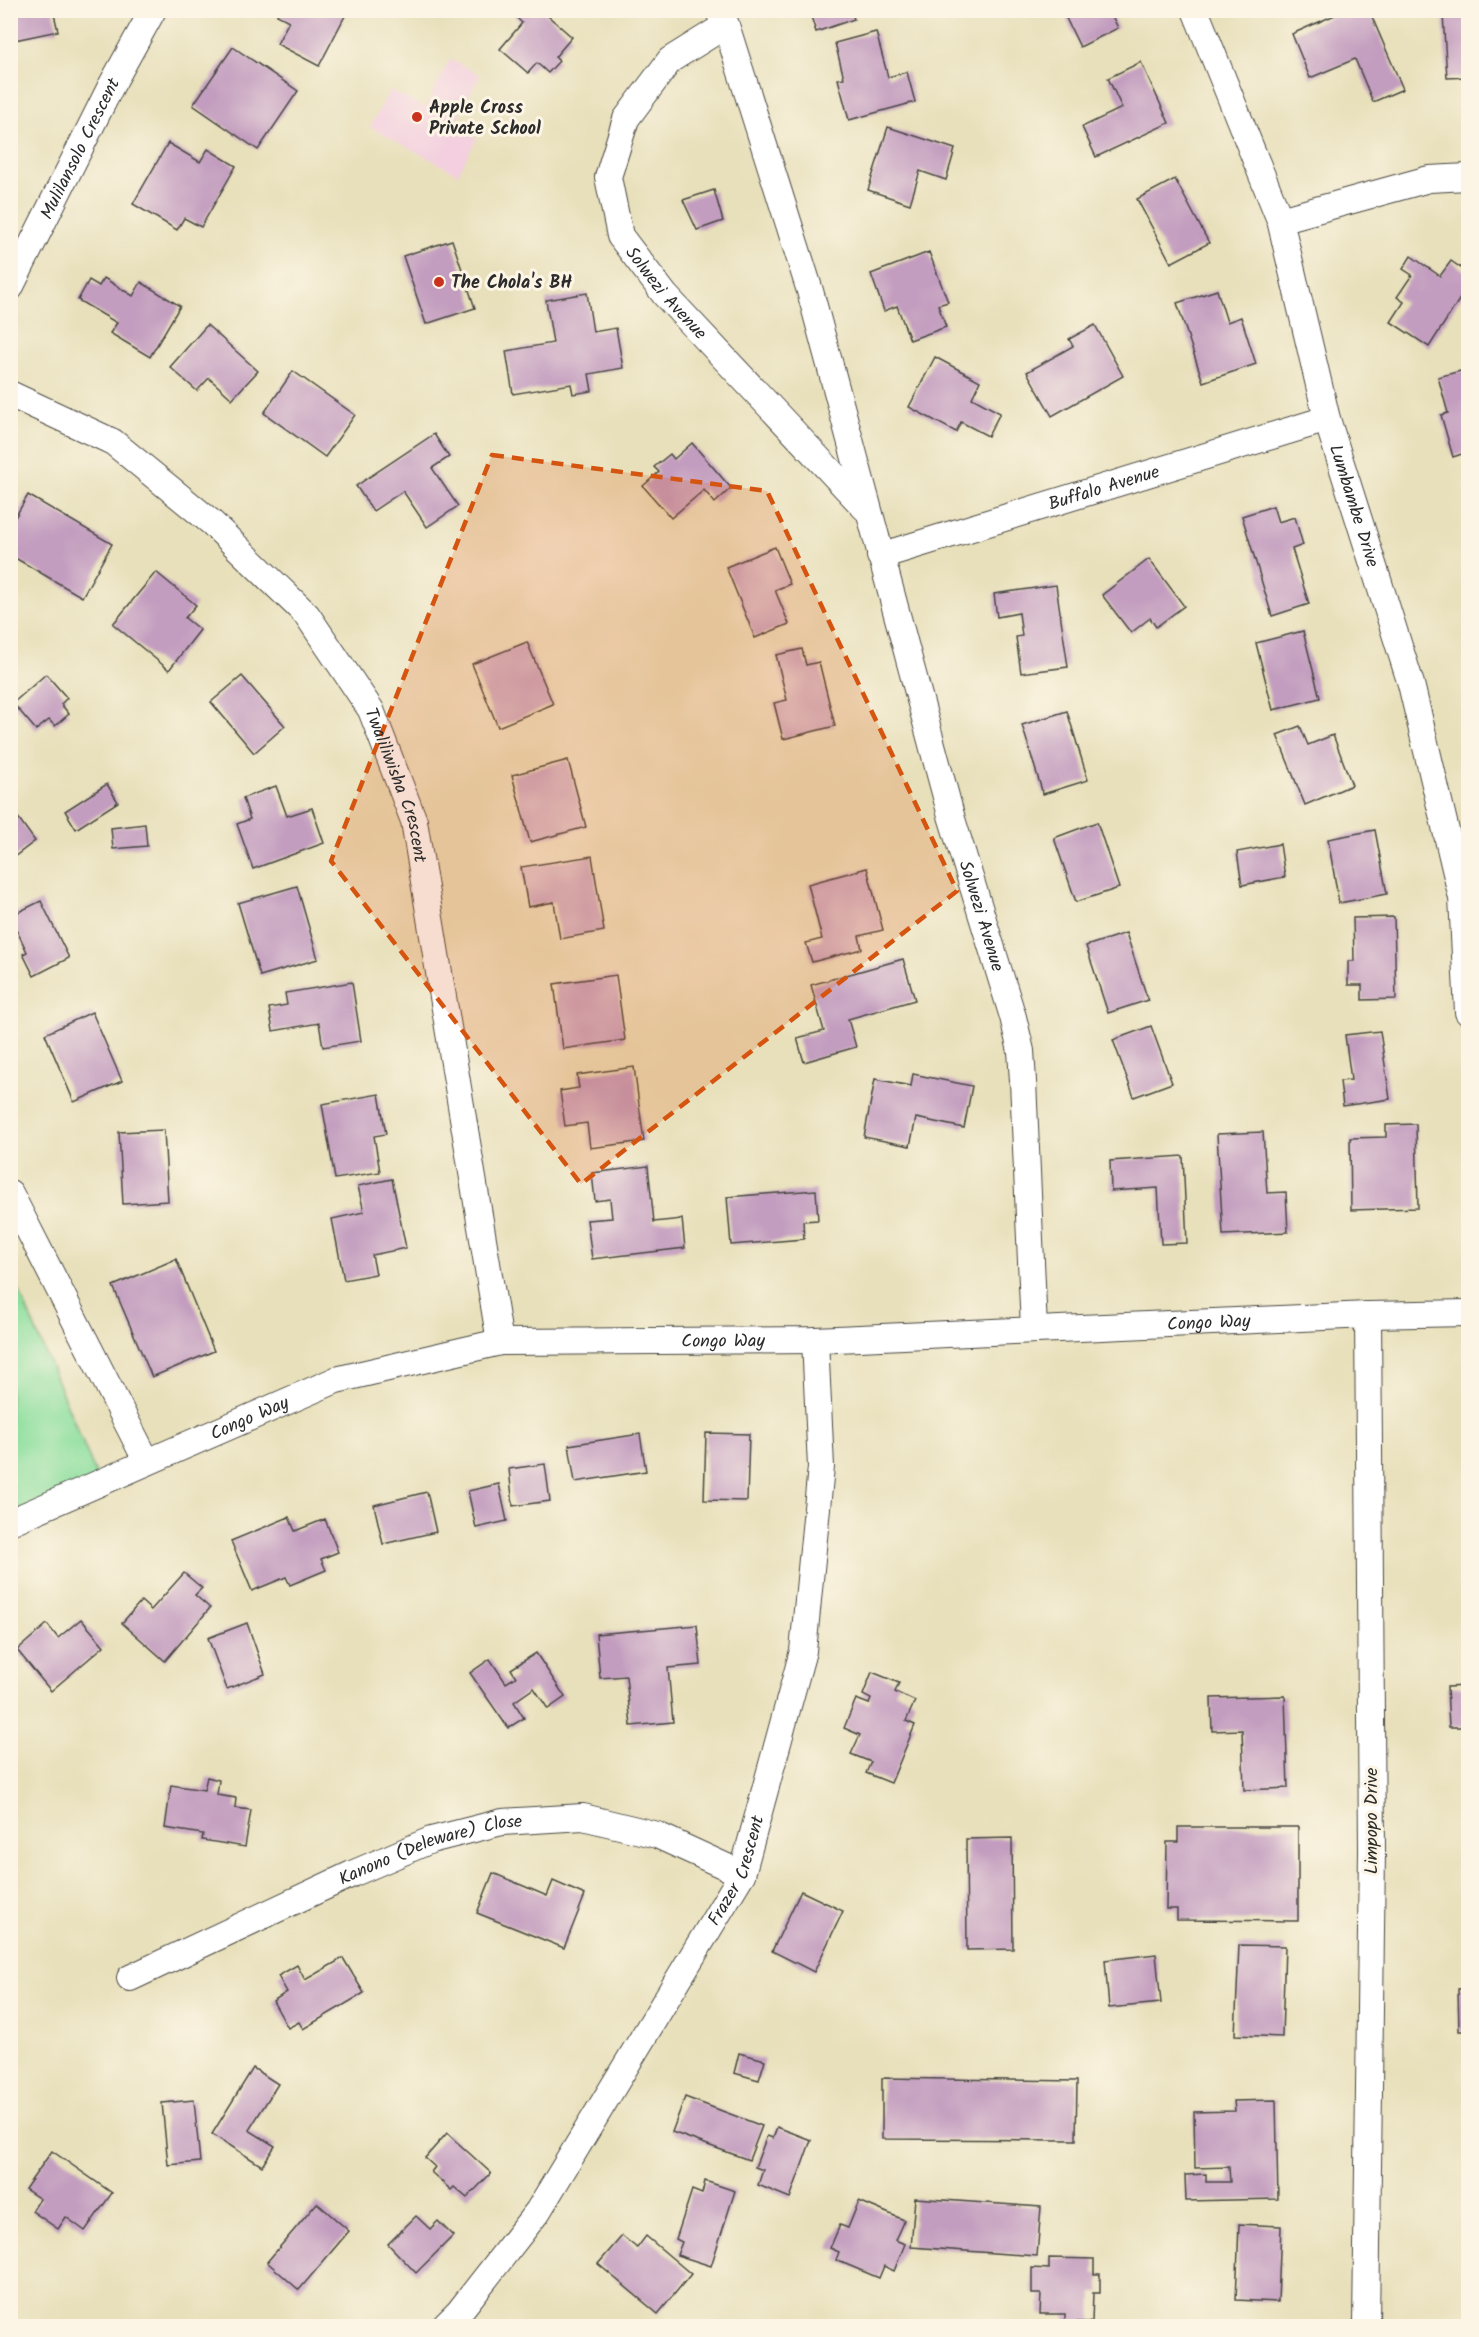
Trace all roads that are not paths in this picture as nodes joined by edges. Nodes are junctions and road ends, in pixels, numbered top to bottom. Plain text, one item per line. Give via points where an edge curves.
1 (153, 10) edge
2 (1195, 10) edge
3 (722, 18) edge
4 (1468, 177) edge
5 (1280, 220) junction
6 (10, 288) edge
7 (10, 394) edge
8 (1327, 419) junction
9 (868, 511) junction
10 (880, 556) junction
11 (1468, 1012) edge
12 (10, 1193) edge
13 (1468, 1312) edge
14 (1368, 1315) junction
15 (1034, 1329) junction
16 (815, 1340) junction
17 (500, 1342) junction
18 (147, 1462) junction
19 (10, 1522) edge
20 (742, 1874) junction
21 (130, 1978) dead end
22 (445, 2326) edge
23 (1365, 2326) edge

1 - 6 street, Mulilansolo Crescent
2 - 5 street, Lumbambe Drive
3 - 9 street, Solwezi Avenue via 810,291
3 - 9 street, Solwezi Avenue via 670,60 626,119 608,177 620,236 664,296
4 - 5 street via 1428,179
5 - 8 street, Lumbambe Drive
7 - 17 street, Twaliliwisha Crescent via 112,442 212,523 307,615 371,710 414,821
8 - 10 street, Buffalo Avenue
8 - 11 street, Lumbambe Drive via 1411,684 1462,898
9 - 10 street, Solwezi Avenue
10 - 15 street, Solwezi Avenue via 1021,1051
12 - 18 street
13 - 14 street, Congo Way
14 - 15 street, Congo Way
14 - 23 street, Limpopo Drive via 1372,1851
15 - 16 street, Congo Way
16 - 17 street, Congo Way
16 - 20 street, Frazer Crescent via 821,1467 803,1651
17 - 18 street, Congo Way via 336,1380
18 - 19 street, Congo Way
20 - 21 street, Kanono (Deleware) Close via 657,1835 583,1817 502,1822 431,1840
20 - 22 street, Frazer Crescent via 538,2211

